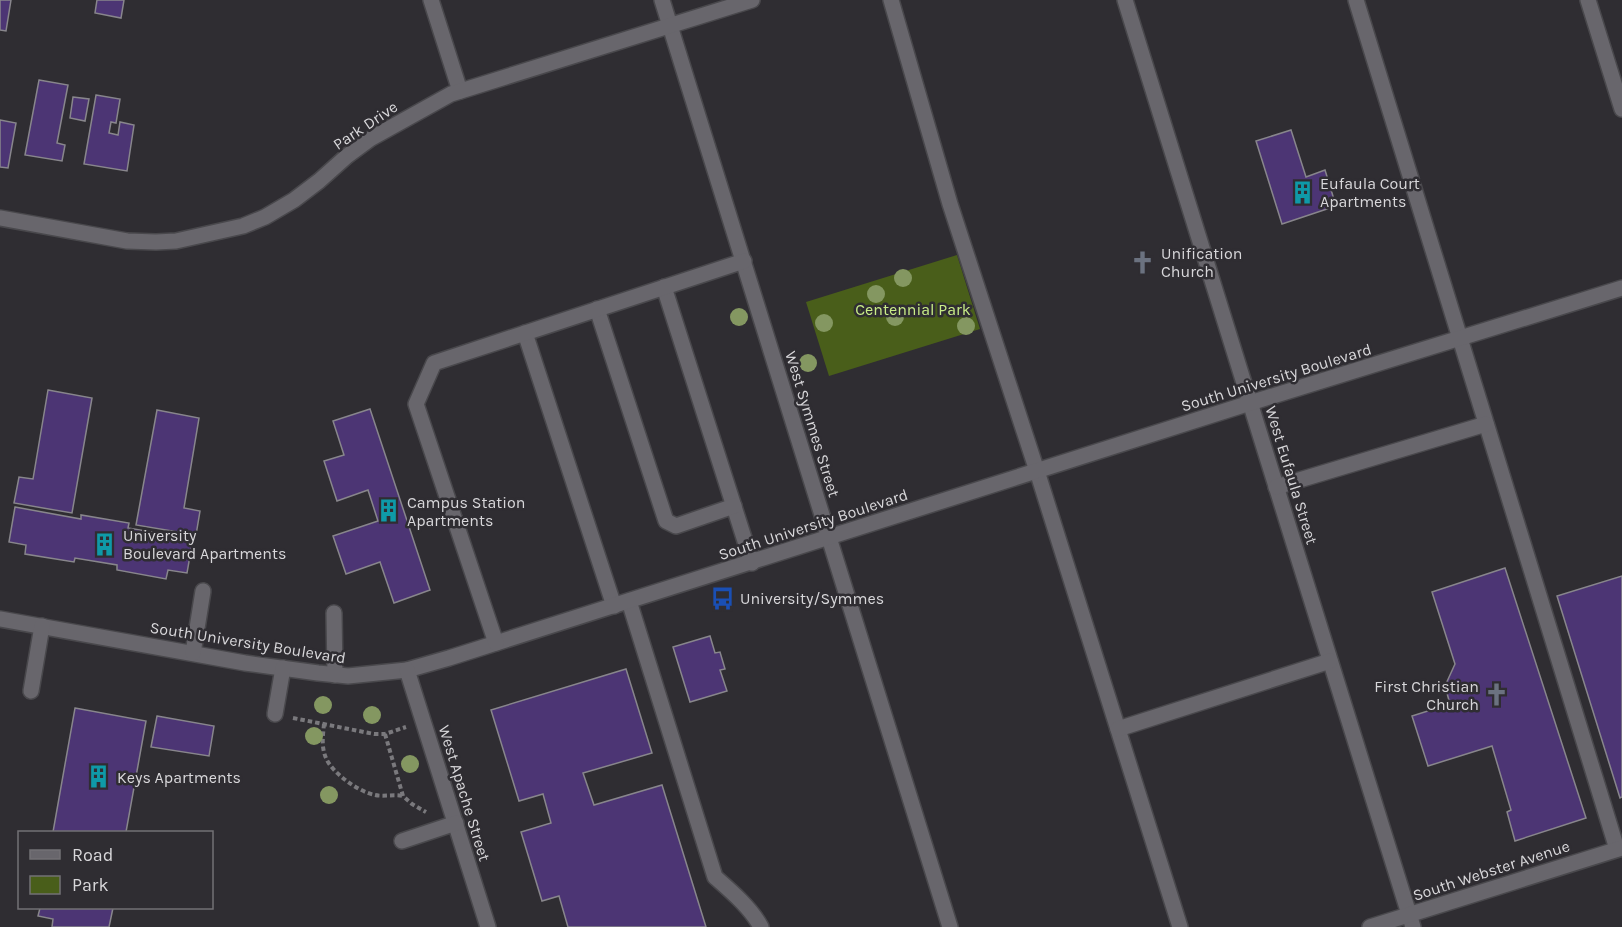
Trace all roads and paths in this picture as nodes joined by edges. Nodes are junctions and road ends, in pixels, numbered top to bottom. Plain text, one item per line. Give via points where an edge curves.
1 (430, 0) edge
2 (662, 0) edge
3 (752, 0) edge
4 (891, 0) edge
5 (1125, 0) edge
6 (1356, 0) edge
7 (1588, 0) edge
8 (670, 25) junction
9 (460, 92) junction
10 (1622, 109) edge
11 (0, 218) edge
12 (744, 261) junction
13 (664, 287) junction
14 (1622, 288) edge
15 (597, 309) junction
16 (525, 333) junction
17 (1459, 338) junction
18 (1250, 403) junction
19 (1486, 424) junction
20 (1036, 471) junction
21 (1276, 487) junction
22 (734, 506) junction
23 (830, 538) junction
24 (752, 563) junction
25 (203, 591) dead end
26 (629, 601) junction
27 (614, 606) junction
28 (334, 613) dead end
29 (0, 619) edge
30 (42, 626) junction
31 (495, 643) junction
32 (193, 653) junction
33 (1330, 661) junction
34 (283, 668) junction
35 (407, 670) junction
36 (335, 675) junction
37 (31, 691) dead end
38 (275, 714) joint
39 (424, 722) junction
40 (324, 724) junction
41 (1118, 729) junction
42 (385, 734) junction
43 (403, 796) junction
44 (456, 824) junction
45 (437, 830) junction
46 (402, 841) dead end
47 (1619, 849) edge
48 (1411, 921) edge
49 (488, 927) edge
50 (760, 927) edge
51 (950, 927) edge
52 (1180, 927) edge
53 (1370, 927) edge

1 - 9 street
2 - 8 street, West Symmes Street
3 - 8 street, Park Drive
4 - 20 street via 950,204
5 - 18 street, West Eufaula Street
6 - 17 street
7 - 10 street
8 - 9 street, Park Drive
8 - 12 street, West Symmes Street
9 - 11 street, Park Drive via 370,139 294,200 243,226 156,242 128,241
12 - 13 street
12 - 23 street, West Symmes Street
13 - 15 street
13 - 22 street
14 - 17 street, South University Boulevard
15 - 16 street
15 - 22 street via 666,521 676,526
16 - 27 street
16 - 31 street via 434,363 416,404
17 - 18 street, South University Boulevard
17 - 19 street
18 - 20 street, South University Boulevard
18 - 21 street, West Eufaula Street
19 - 21 street
19 - 47 street
20 - 23 street, South University Boulevard
20 - 41 street
21 - 33 street, West Eufaula Street
22 - 24 street
23 - 24 street, South University Boulevard
23 - 51 street, West Symmes Street
24 - 26 street, South University Boulevard
25 - 32 street
26 - 27 street, South University Boulevard
26 - 50 street via 715,877
27 - 31 street, South University Boulevard
28 - 36 street
29 - 30 street, South University Boulevard
30 - 32 street, South University Boulevard
30 - 37 street
31 - 35 street, South University Boulevard
32 - 34 street, South University Boulevard
33 - 41 street
33 - 48 street, West Eufaula Street
34 - 36 street, South University Boulevard
34 - 38 street
35 - 36 street, South University Boulevard
35 - 39 street, West Apache Street
38 - 40 path
39 - 42 path
39 - 44 street, West Apache Street
40 - 42 path
40 - 43 path via 322,743 326,759 348,782 373,795
41 - 52 street
42 - 43 path
43 - 45 path via 431,814
44 - 45 street
44 - 49 street, West Apache Street
45 - 46 street
47 - 48 street, South Webster Avenue
48 - 53 street, South Webster Avenue

